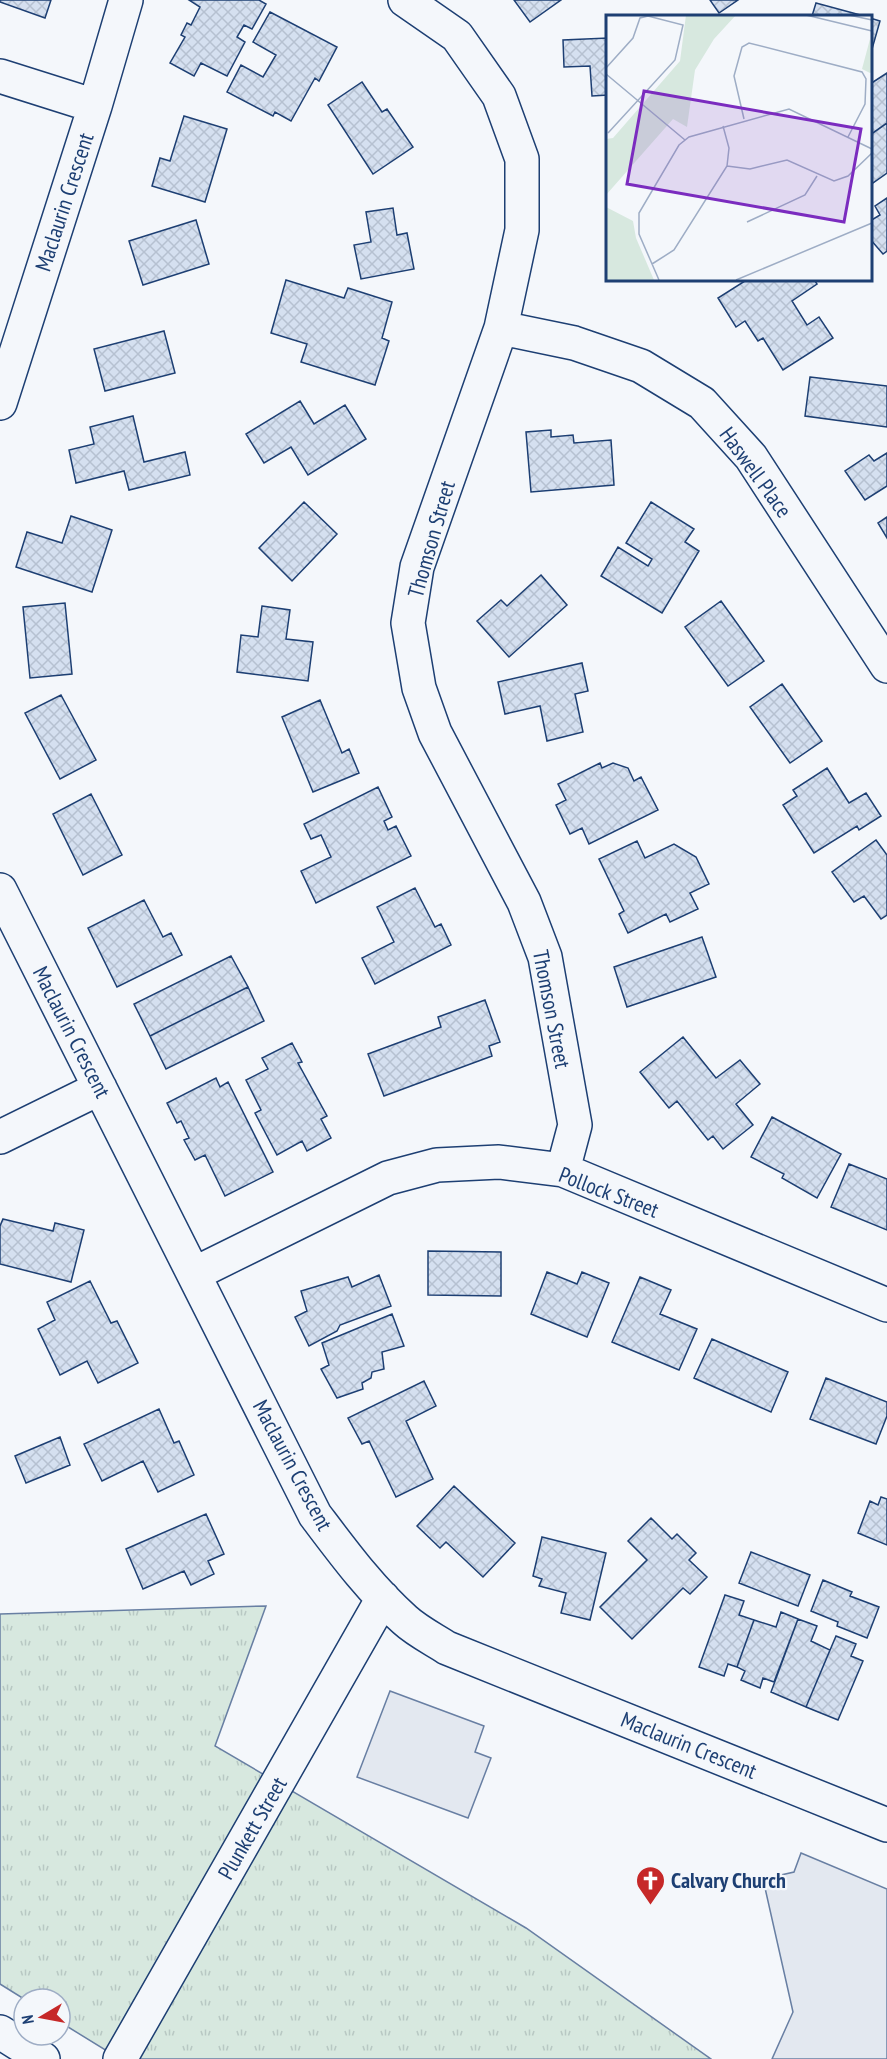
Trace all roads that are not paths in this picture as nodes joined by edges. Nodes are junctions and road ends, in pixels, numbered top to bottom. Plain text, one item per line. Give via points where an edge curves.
1 (126, 0) edge
2 (405, 0) edge
3 (0, 76) edge
4 (95, 106) junction
5 (501, 328) junction
6 (0, 403) edge
7 (887, 666) edge
8 (0, 890) edge
9 (100, 1088) junction
10 (0, 1137) edge
11 (563, 1170) junction
12 (194, 1274) junction
13 (887, 1305) edge
14 (383, 1598) junction
15 (887, 1825) edge
16 (0, 2032) edge
17 (42, 2059) edge
18 (120, 2059) edge

1 - 4 street, Maclaurin Crescent
2 - 5 street, Thomson Street via 457,36 499,96 522,159 522,230
3 - 4 street
4 - 6 street, Maclaurin Crescent
5 - 7 street, Haswell Place via 574,343 640,366 702,402 750,457
5 - 11 street, Thomson Street via 417,567 408,624 419,688 435,733 524,902 545,957 575,1125
8 - 9 street, Maclaurin Crescent
9 - 10 street
9 - 12 street, Maclaurin Crescent
11 - 12 street, Pollock Street via 499,1162 437,1165 388,1178
11 - 13 street, Pollock Street
12 - 14 street, Maclaurin Crescent via 315,1515 356,1570
14 - 15 street, Maclaurin Crescent via 406,1621 447,1648
14 - 18 street, Plunkett Street
16 - 17 street

